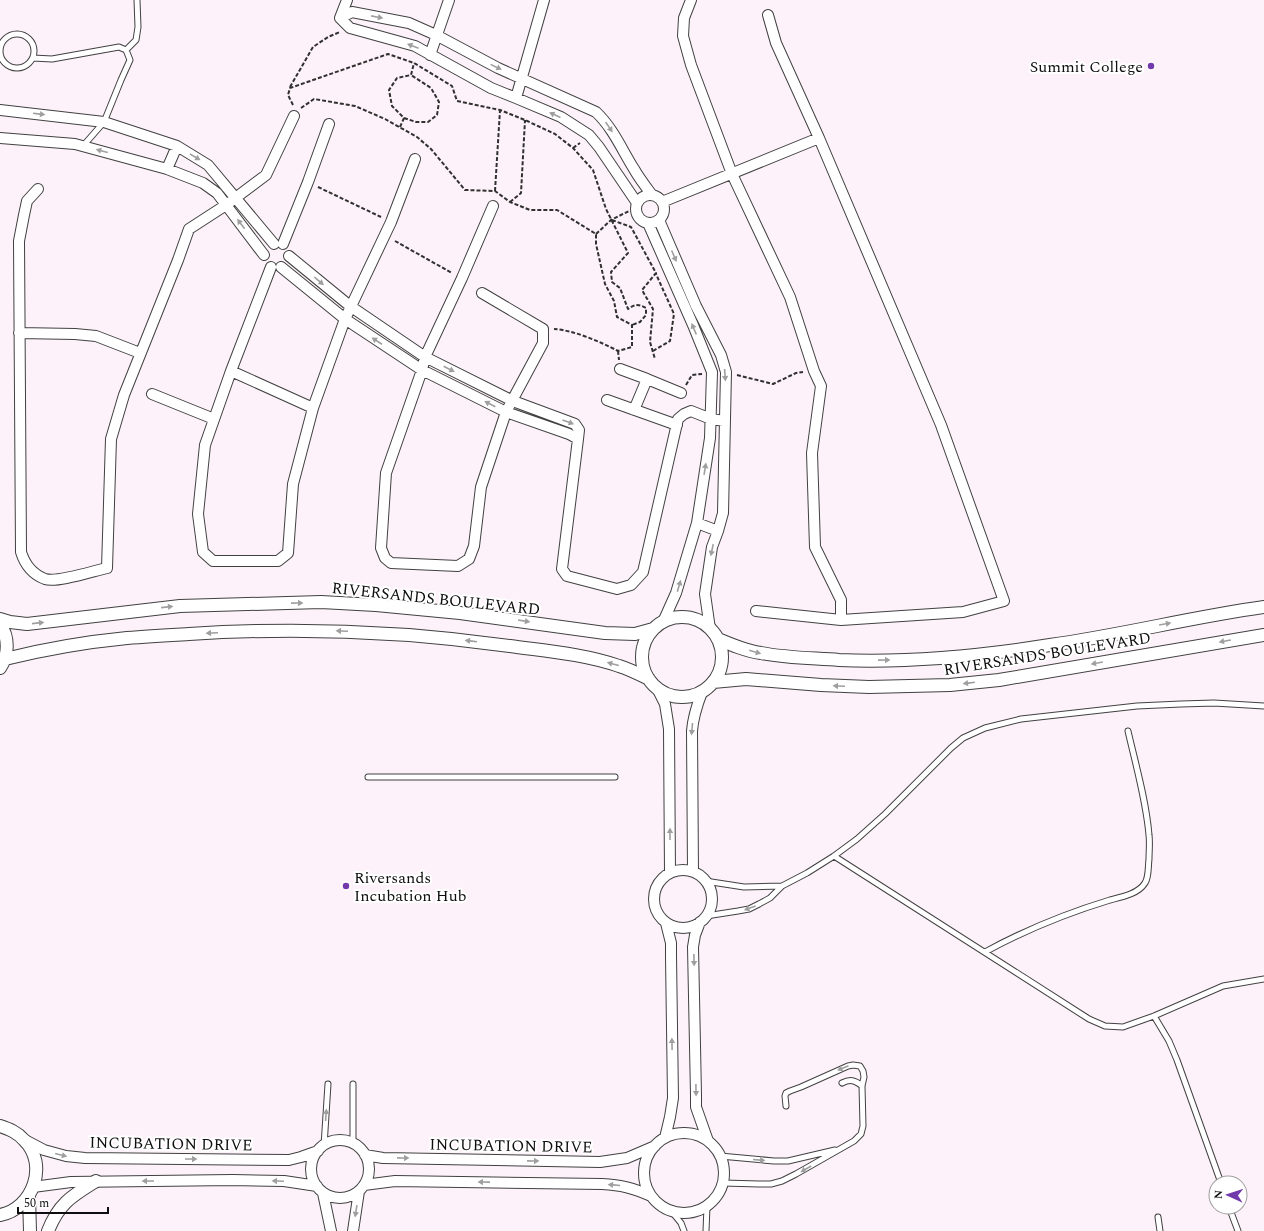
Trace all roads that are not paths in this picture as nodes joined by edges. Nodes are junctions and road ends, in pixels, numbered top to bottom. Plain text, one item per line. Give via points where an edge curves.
1 (137, 0) edge
2 (347, 0) edge
3 (449, 0) edge
4 (544, 0) edge
5 (691, 0) edge
6 (768, 15) dead end
7 (340, 18) junction
8 (436, 35) junction
9 (126, 50) junction
10 (430, 55) junction
11 (33, 58) junction
12 (522, 78) junction
13 (516, 98) junction
14 (0, 110) edge
15 (295, 114) road end
16 (104, 122) junction
17 (329, 124) dead end
18 (0, 138) edge
19 (820, 138) junction
20 (83, 146) junction
21 (177, 146) junction
22 (415, 159) dead end
23 (167, 169) junction
24 (732, 174) junction
25 (38, 189) dead end
26 (652, 195) junction
27 (236, 197) junction
28 (662, 202) junction
29 (226, 204) junction
30 (637, 205) junction
31 (493, 206) road end
32 (659, 220) junction
33 (648, 223) junction
34 (278, 244) junction
35 (264, 255) junction
36 (289, 256) junction
37 (276, 267) junction
38 (482, 293) dead end
39 (350, 306) junction
40 (345, 319) junction
41 (19, 333) junction
42 (140, 352) junction
43 (425, 357) junction
44 (620, 369) dead end
45 (422, 370) junction
46 (231, 371) junction
47 (647, 379) junction
48 (681, 393) road end
49 (152, 394) dead end
50 (607, 400) dead end
51 (513, 401) junction
52 (313, 408) junction
53 (634, 410) junction
54 (506, 412) junction
55 (214, 418) junction
56 (711, 419) junction
57 (725, 421) junction
58 (677, 425) junction
59 (578, 439) junction
60 (697, 523) junction
61 (718, 531) junction
62 (1264, 607) edge
63 (756, 611) dead end
64 (0, 619) edge
65 (841, 620) junction
66 (663, 622) junction
67 (0, 624) edge
68 (710, 629) junction
69 (653, 630) junction
70 (1264, 635) edge
71 (718, 639) junction
72 (2, 664) edge
73 (649, 680) junction
74 (713, 682) junction
75 (658, 690) junction
76 (702, 692) junction
77 (1264, 706) edge
78 (1128, 731) dead end
79 (615, 777) dead end
80 (368, 778) dead end
81 (834, 856) junction
82 (693, 872) junction
83 (670, 873) junction
84 (705, 881) junction
85 (782, 886) junction
86 (703, 919) junction
87 (666, 923) junction
88 (985, 952) junction
89 (1264, 979) edge
90 (1154, 1016) junction
91 (842, 1083) dead end
92 (328, 1084) dead end
93 (353, 1084) dead end
94 (862, 1086) junction
95 (786, 1106) dead end
96 (1, 1124) edge
97 (665, 1138) junction
98 (25, 1140) junction
99 (708, 1141) junction
100 (353, 1144) junction
101 (655, 1146) junction
102 (321, 1148) junction
103 (840, 1149) junction
104 (365, 1155) junction
105 (720, 1156) junction
106 (1218, 1175) edge
107 (96, 1181) junction
108 (723, 1184) junction
109 (362, 1188) junction
110 (320, 1189) junction
111 (31, 1192) junction
112 (651, 1196) junction
113 (707, 1206) junction
114 (672, 1212) junction
115 (0, 1215) edge
116 (1232, 1215) edge
117 (1158, 1217) dead end
118 (30, 1231) edge
119 (48, 1231) edge
120 (331, 1231) edge
121 (353, 1231) edge
122 (684, 1231) edge
123 (706, 1231) edge
124 (1160, 1231) edge
125 (1238, 1231) edge

1 - 9 lane via 136,40
2 - 7 street
3 - 8 street
4 - 12 street
5 - 24 street via 684,18 683,36 691,65
6 - 19 street via 776,43
7 -> 8 street via 352,12 409,23
10 -> 7 street via 415,46 350,28
8 - 10 street
8 -> 12 street
9 - 11 lane via 119,47 52,59
9 - 16 lane via 130,60
10 - 13 street via 491,88
11 - 11 lane via 21,68 11,67 3,60 2,45 8,37 24,36 34,48
12 - 13 street
12 -> 26 street via 596,112 605,120
30 -> 13 street via 589,135 561,117
14 -> 16 street
15 - 27 street via 266,175
16 - 20 lane
16 - 21 street
17 - 34 street via 308,182
18 - 20 street
19 - 24 street
19 - 65 street via 941,425 1004,601 963,612
23 -> 20 street
21 - 23 street
21 -> 27 street via 208,165
22 - 39 street via 391,222
23 - 29 street via 203,183 217,193
24 - 28 street
24 - 65 street via 790,297 821,386 812,453 815,547 841,600
25 - 41 street via 28,201 19,241
26 - 28 street
26 - 30 street via 644,197
27 - 29 street
27 - 34 street
28 - 32 street via 664,211
35 -> 29 street
29 - 42 street via 190,229
30 - 33 street via 636,212 640,219
31 - 43 street
32 - 33 street
32 -> 57 street via 696,306 721,355 726,372
56 -> 33 street via 712,372
34 - 35 street via 268,246
34 - 36 street via 288,251
35 - 37 street via 267,263
36 - 37 street via 285,264
36 -> 39 street
37 - 40 street
37 - 46 street
38 - 51 street via 543,329 543,343
39 - 40 street
39 - 43 street
45 -> 40 street
40 - 52 street
41 - 42 street via 96,336
41 - 42 street via 21,552 28,567 46,579 57,580 107,568 110,439
43 - 45 street
43 -> 51 street
44 - 47 street
54 -> 45 street
45 - 54 street via 386,474 381,548 385,558 391,563 458,566 469,560 474,546 481,486
46 - 52 street
46 - 55 street
47 - 48 street
47 - 53 street
49 - 55 street
50 - 53 street
51 - 54 street
51 -> 59 street via 575,424 579,430
52 - 55 street via 293,484 288,552 278,561 214,561 203,552 198,514 205,445
53 - 58 street
54 - 59 street
56 - 57 street
56 - 58 street via 691,411 678,419
60 -> 56 street
57 - 61 street via 723,513
58 - 59 street via 643,572 631,585 617,589 567,576 562,569
60 - 61 street
66 -> 60 street via 676,593
61 -> 68 street via 712,547 705,594
71 -> 62 street, RIVERSANDS BOULEVARD via 760,653 777,655 861,661 934,659 1050,645
63 - 65 street
64 -> 69 street, RIVERSANDS BOULEVARD via 27,624 180,606 321,602 460,613 605,633 635,634
66 - 68 street via 688,617 700,621
66 - 69 street
67 - 72 street via 6,637 7,648
68 - 71 street
69 - 73 street via 642,654 643,667
70 -> 74 street, RIVERSANDS BOULEVARD via 999,680 950,685 869,687 746,679
71 - 74 street via 722,661
73 -> 72 street via 617,665 584,657 433,637 339,631 249,630 128,638 50,649
73 - 75 street
74 - 76 street
75 - 76 street via 680,697
83 -> 75 street via 669,729 665,704
76 -> 82 street via 692,731
77 - 81 lane via 1214,703 1137,706 1021,719 985,728 963,738 951,748 885,814
78 - 88 lane via 1145,803 1149,837 1145,883 1127,896 1046,922 1012,936
79 - 80 lane
81 - 85 lane
81 - 88 lane
82 - 83 street via 680,870
82 - 84 street
83 - 87 street via 662,879 654,897 659,916
84 - 85 lane via 744,887
84 - 86 street via 712,898
85 -> 86 lane via 770,898 749,909
86 - 87 street via 683,928
86 -> 99 street via 695,935 693,947 696,1107
97 -> 87 street via 673,1086 671,943
88 - 90 lane via 1089,1020 1105,1026 1123,1026
89 - 90 lane via 1223,986
90 - 106 lane via 1177,1060
91 - 94 lane via 855,1080
102 -> 92 lane
93 - 100 lane
94 -> 95 lane via 863,1071 860,1066 853,1065 790,1090 785,1096
94 - 103 lane via 862,1130 854,1141
96 - 98 street
97 - 99 street via 687,1133
97 - 101 street
98 -> 102 street, INCUBATION DRIVE via 44,1150 85,1158 289,1160
98 - 111 street via 33,1153 37,1168
99 - 105 street
100 - 102 street via 338,1141
100 - 104 street
104 -> 101 street, INCUBATION DRIVE via 383,1158 600,1162 628,1158
101 - 112 street via 647,1157 644,1170 645,1184
102 - 110 street via 312,1164 313,1180
105 -> 103 lane via 774,1161
103 -> 108 lane via 782,1181 771,1184
104 - 109 street via 369,1170
105 - 108 street via 724,1169
110 -> 107 street via 284,1181
107 - 111 street via 71,1182
107 - 119 street via 61,1206
108 - 113 street via 714,1200
109 - 110 street via 346,1198 330,1196
112 -> 109 street via 633,1188 602,1184 395,1181
109 -> 121 street
110 - 120 street
111 - 115 street via 20,1207
111 - 118 street
112 - 114 street
113 - 114 street via 696,1212
113 - 123 lane
114 - 122 lane
116 - 125 lane
117 - 124 lane

